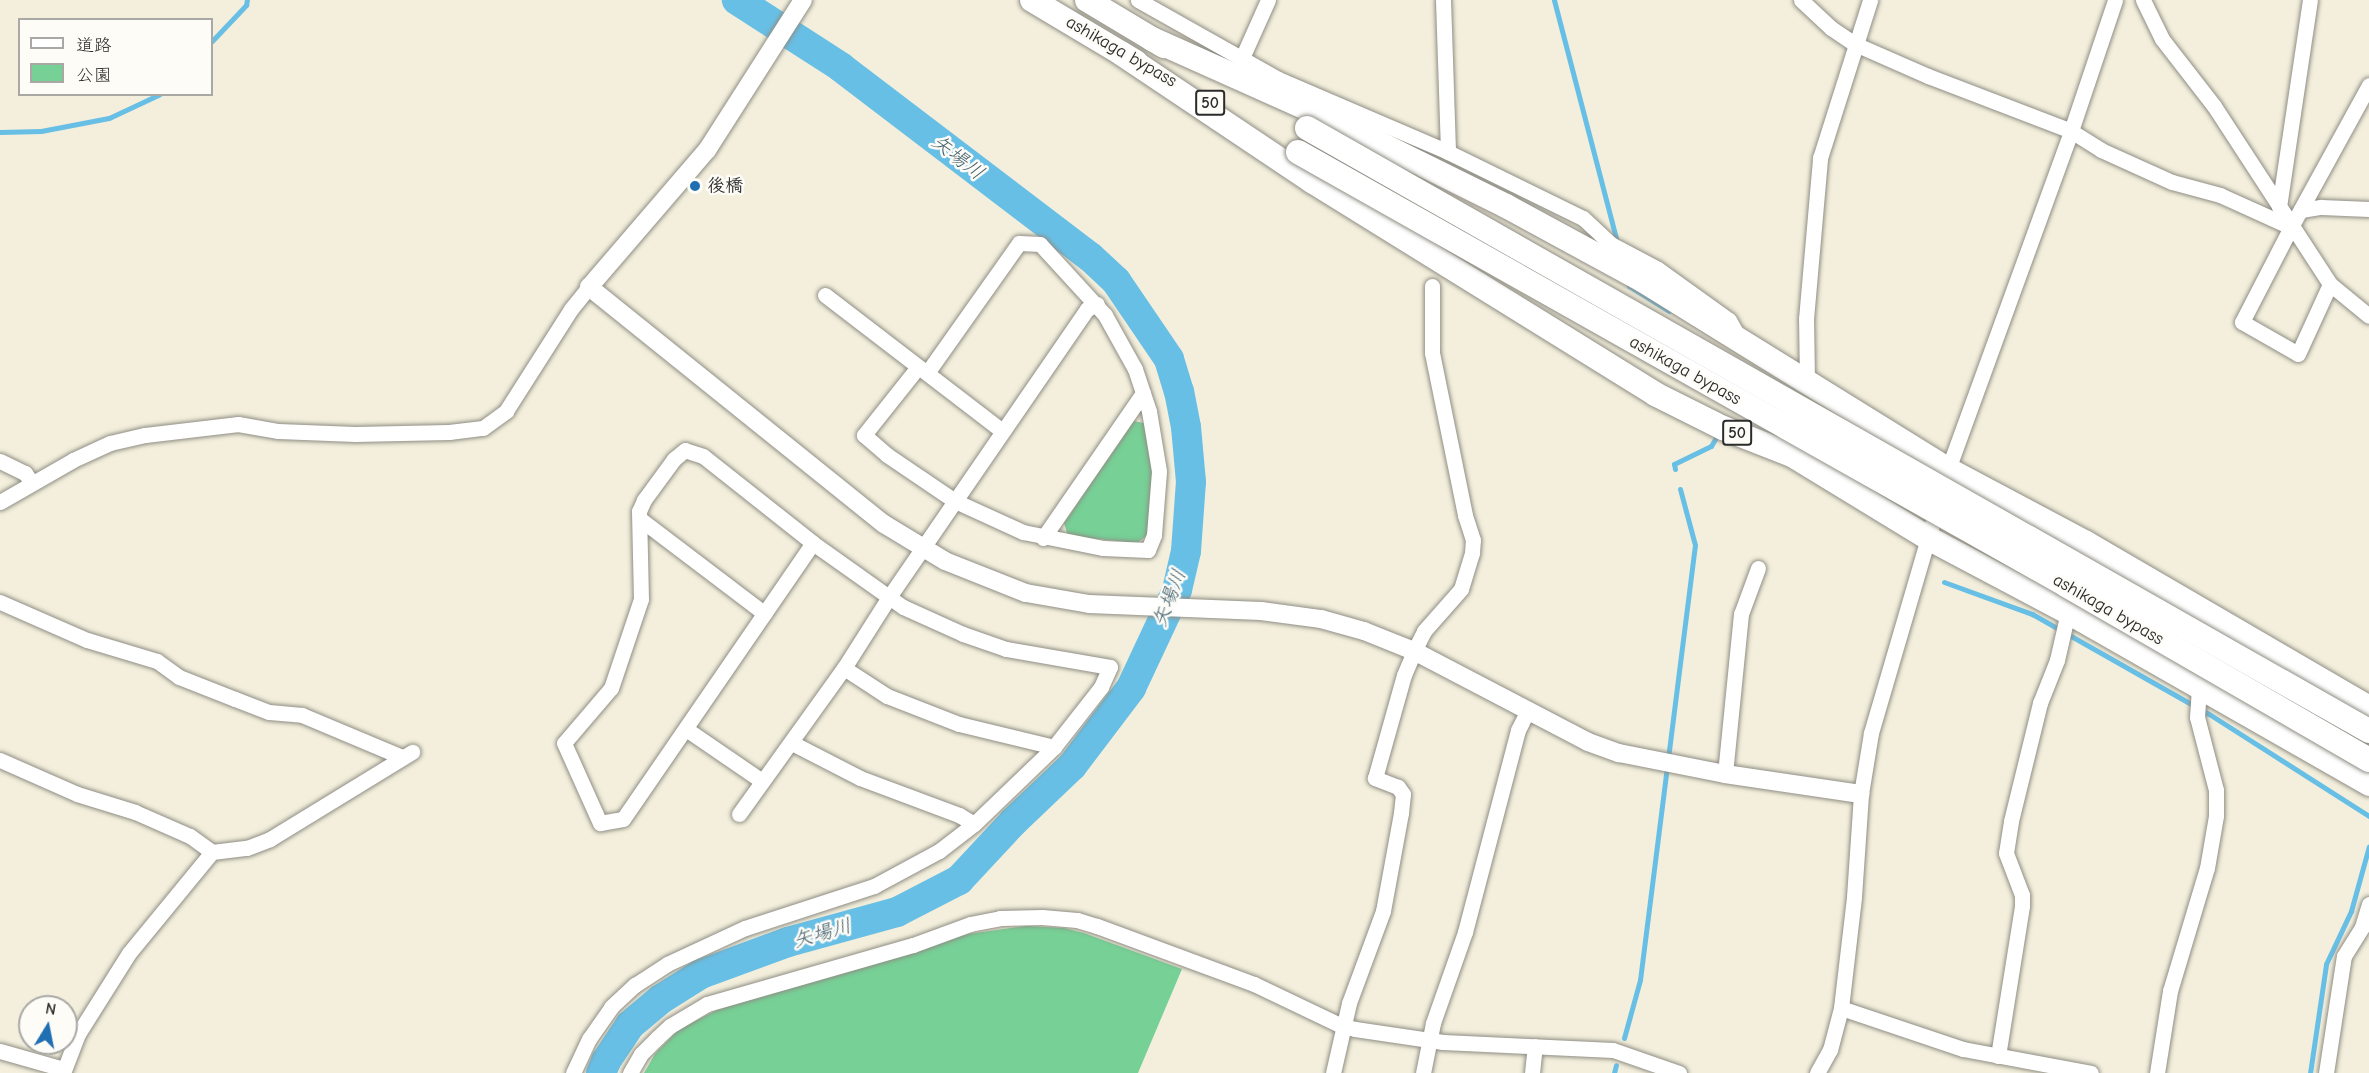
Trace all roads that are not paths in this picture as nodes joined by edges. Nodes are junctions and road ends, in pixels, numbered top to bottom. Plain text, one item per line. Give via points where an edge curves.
1 (1032, 0) edge
2 (1087, 0) edge
3 (1138, 0) edge
4 (1268, 0) edge
5 (1443, 0) edge
6 (1801, 0) edge
7 (1870, 0) edge
8 (2115, 0) edge
9 (2143, 0) edge
10 (2310, 0) edge
11 (798, 8) edge
12 (1152, 39) junction
13 (1855, 44) junction
14 (1122, 54) junction
15 (1242, 58) junction
16 (2369, 86) edge
17 (2071, 131) junction
18 (1448, 152) junction
19 (2279, 207) junction
20 (2369, 208) edge
21 (2301, 210) junction
22 (2291, 227) junction
23 (2330, 284) junction
24 (1432, 286) dead end
25 (589, 287) junction
26 (825, 296) dead end
27 (1097, 304) junction
28 (2369, 316) edge
29 (1739, 338) junction
30 (922, 370) junction
31 (1807, 380) junction
32 (1143, 393) junction
33 (1002, 431) junction
34 (0, 461) edge
35 (1947, 469) junction
36 (32, 483) junction
37 (955, 501) junction
38 (0, 502) edge
39 (640, 519) junction
40 (1043, 538) junction
41 (1929, 538) junction
42 (813, 543) junction
43 (922, 549) junction
44 (1758, 568) dead end
45 (889, 597) junction
46 (0, 602) edge
47 (2068, 612) junction
48 (764, 613) junction
49 (1414, 651) junction
50 (844, 668) junction
51 (2199, 686) junction
52 (2369, 708) edge
53 (1527, 712) junction
54 (686, 729) junction
55 (2369, 731) edge
56 (792, 743) junction
57 (1054, 747) junction
58 (0, 760) edge
59 (2369, 760) edge
60 (1725, 774) junction
61 (762, 781) junction
62 (2369, 784) edge
63 (1861, 794) junction
64 (739, 814) dead end
65 (974, 824) junction
66 (212, 852) junction
67 (2369, 903) edge
68 (1841, 1008) junction
69 (1342, 1026) junction
70 (1429, 1039) junction
71 (1535, 1046) junction
72 (0, 1051) edge
73 (1998, 1056) junction
74 (63, 1071) edge
75 (573, 1073) edge
76 (630, 1073) edge
77 (1333, 1073) edge
78 (1423, 1073) edge
79 (1532, 1073) edge
80 (1680, 1073) edge
81 (1818, 1073) edge
82 (2091, 1073) edge
83 (2157, 1073) edge
84 (2326, 1073) edge

1 - 14 highway, ashikaga bypass / 50
2 - 12 highway, ashikaga bypass / 50
3 - 15 street
4 - 15 street
5 - 18 street
6 - 13 street
7 - 13 street
8 - 17 street
9 - 19 street via 2162,39 2214,106
10 - 19 street
11 - 25 street via 707,150
12 - 29 highway, 50 via 1324,116 1506,206
12 - 55 highway, ashikaga bypass / 50, bridge
13 - 17 street
13 - 31 street via 1820,158 1806,319
14 - 41 highway, 50 via 1312,181 1594,358 1713,423 1792,455
14 - 59 highway, ashikaga bypass / 50, bridge via 2066,585
15 - 18 street via 1278,79
16 - 21 street
17 - 22 street via 2143,170 2220,195
17 - 35 street
18 - 29 street via 1583,219 1611,244 1658,269 1729,320
19 - 22 street
20 - 21 street
21 - 22 street
22 - 23 street
22 - 23 street via 2242,322 2298,354
23 - 28 street
24 - 49 street via 1432,353 1473,540 1461,589 1424,631
25 - 36 street via 506,411 483,428 355,434 278,431 238,424 173,431 110,442
25 - 43 street via 831,482
26 - 30 street
27 - 30 street via 1040,244 1019,243
27 - 32 street via 1128,352
27 - 33 street via 1087,309
29 - 31 highway, 50
30 - 33 street
30 - 37 street via 864,435
31 - 35 highway, 50
32 - 40 street
32 - 40 street via 1159,471 1154,535 1148,550 1103,548
33 - 37 street
34 - 36 street via 25,473
35 - 41 street
35 - 52 highway, 50 via 2118,561
36 - 38 street
37 - 40 street
37 - 43 street
39 - 42 street via 644,500 674,459 686,450 703,456
39 - 48 street
39 - 54 street via 641,599 611,688 564,743 600,823 623,819
41 - 47 highway, 50
41 - 63 street via 1871,733
42 - 45 street
42 - 48 street
43 - 45 street
43 - 49 street via 972,574 1026,593 1089,604 1261,611 1321,619
44 - 60 street via 1741,614
45 - 50 street
45 - 57 street via 932,622 1006,648 1110,667 1101,687
46 - 66 street via 87,640 157,661 179,677 260,709 302,715 407,754 270,839 248,848
47 - 51 highway, 50
47 - 73 street via 2057,660 2040,703 2011,821 2007,853 2022,906
48 - 54 street
49 - 53 street
49 - 69 street via 1375,778 1398,787 1403,794 1383,911
50 - 56 street
50 - 57 street via 887,696 959,724
51 - 62 highway, 50
51 - 83 street via 2197,717 2216,790 2216,816 2207,868 2170,991
53 - 60 street via 1619,753
53 - 70 street via 1518,730 1465,932
54 - 61 street
56 - 61 street
56 - 65 street via 860,778
57 - 65 street
58 - 66 street via 77,794 135,812 190,836
60 - 63 street
61 - 64 street
63 - 68 street
65 - 75 street via 900,874 745,928 648,976 611,1007 589,1039
66 - 74 street via 129,953 78,1034
67 - 84 street via 2362,927 2344,956
68 - 73 street via 1964,1049
68 - 81 street via 1830,1050
69 - 70 street
69 - 76 street via 1254,984 1097,926 1060,918 1000,918 707,1004 670,1026 641,1054
69 - 77 street
70 - 71 street
70 - 78 street
71 - 79 street
71 - 80 street via 1613,1050
72 - 74 street
73 - 82 street

